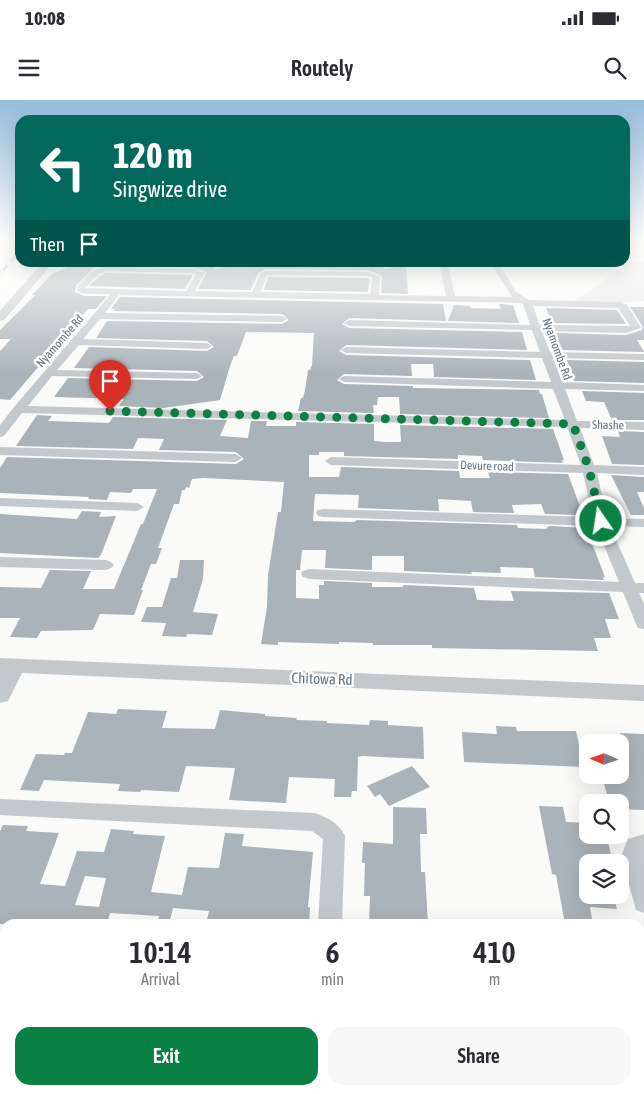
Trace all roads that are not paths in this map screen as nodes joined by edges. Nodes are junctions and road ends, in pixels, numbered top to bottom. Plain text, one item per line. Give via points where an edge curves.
1 (30, 283) edge
2 (86, 283) edge
3 (195, 283) edge
4 (260, 283) edge
5 (375, 283) edge
6 (448, 283) edge
7 (507, 283) edge
8 (117, 292) junction
9 (189, 293) junction
10 (255, 295) junction
11 (374, 298) junction
12 (451, 298) junction
13 (525, 302) junction
14 (98, 316) junction
15 (0, 318) edge
16 (282, 319) dead end
17 (349, 323) dead end
18 (536, 327) junction
19 (75, 342) junction
20 (207, 346) dead end
21 (346, 350) dead end
22 (546, 355) junction
23 (644, 357) edge
24 (49, 373) junction
25 (197, 376) dead end
26 (344, 379) dead end
27 (557, 386) junction
28 (644, 388) edge
29 (18, 409) junction
30 (573, 424) junction
31 (644, 426) edge
32 (0, 433) edge
33 (0, 451) edge
34 (236, 458) dead end
35 (331, 461) dead end
36 (589, 469) junction
37 (644, 471) edge
38 (0, 502) edge
39 (137, 507) dead end
40 (323, 513) dead end
41 (601, 521) junction
42 (644, 523) edge
43 (0, 562) edge
44 (106, 565) dead end
45 (309, 574) dead end
46 (637, 588) edge
47 (644, 624) edge
48 (8, 666) edge
49 (644, 693) edge
50 (0, 695) edge
51 (0, 807) edge
52 (644, 843) edge
53 (644, 903) edge
54 (330, 919) edge

1 - 15 street
2 - 8 street via 80,289
3 - 9 street
4 - 10 street
5 - 11 street
6 - 12 street
7 - 13 street via 513,294
8 - 9 street
8 - 14 street, Nyamombe Rd
9 - 10 street
10 - 11 street
11 - 12 street
12 - 13 street
13 - 18 street, Nyamombe Rd
13 - 18 street via 622,306 636,328
14 - 16 street
14 - 19 street, Nyamombe Rd
17 - 18 street
18 - 22 street, Nyamombe Rd
19 - 20 street
19 - 24 street, Nyamombe Rd
21 - 22 street
22 - 23 street
22 - 27 street, Nyamombe Rd
24 - 25 street
24 - 29 street, Nyamombe Rd
26 - 27 street
27 - 28 street
27 - 30 street, Nyamombe Rd
29 - 30 street
29 - 32 street, Nyamombe Rd
30 - 31 street, Shashe
30 - 36 street, Nyamombe Rd
33 - 34 street
35 - 36 street, Devure road
36 - 37 street, Devure road
36 - 41 street, Nyamombe Rd
38 - 39 street
40 - 41 street
41 - 42 street
41 - 46 street, Nyamombe Rd
43 - 44 street
45 - 46 street
46 - 47 street, Nyamombe Rd
48 - 49 street, Chitowa Rd
48 - 50 street
51 - 54 street via 315,822 334,836
52 - 53 street via 636,846 632,856

